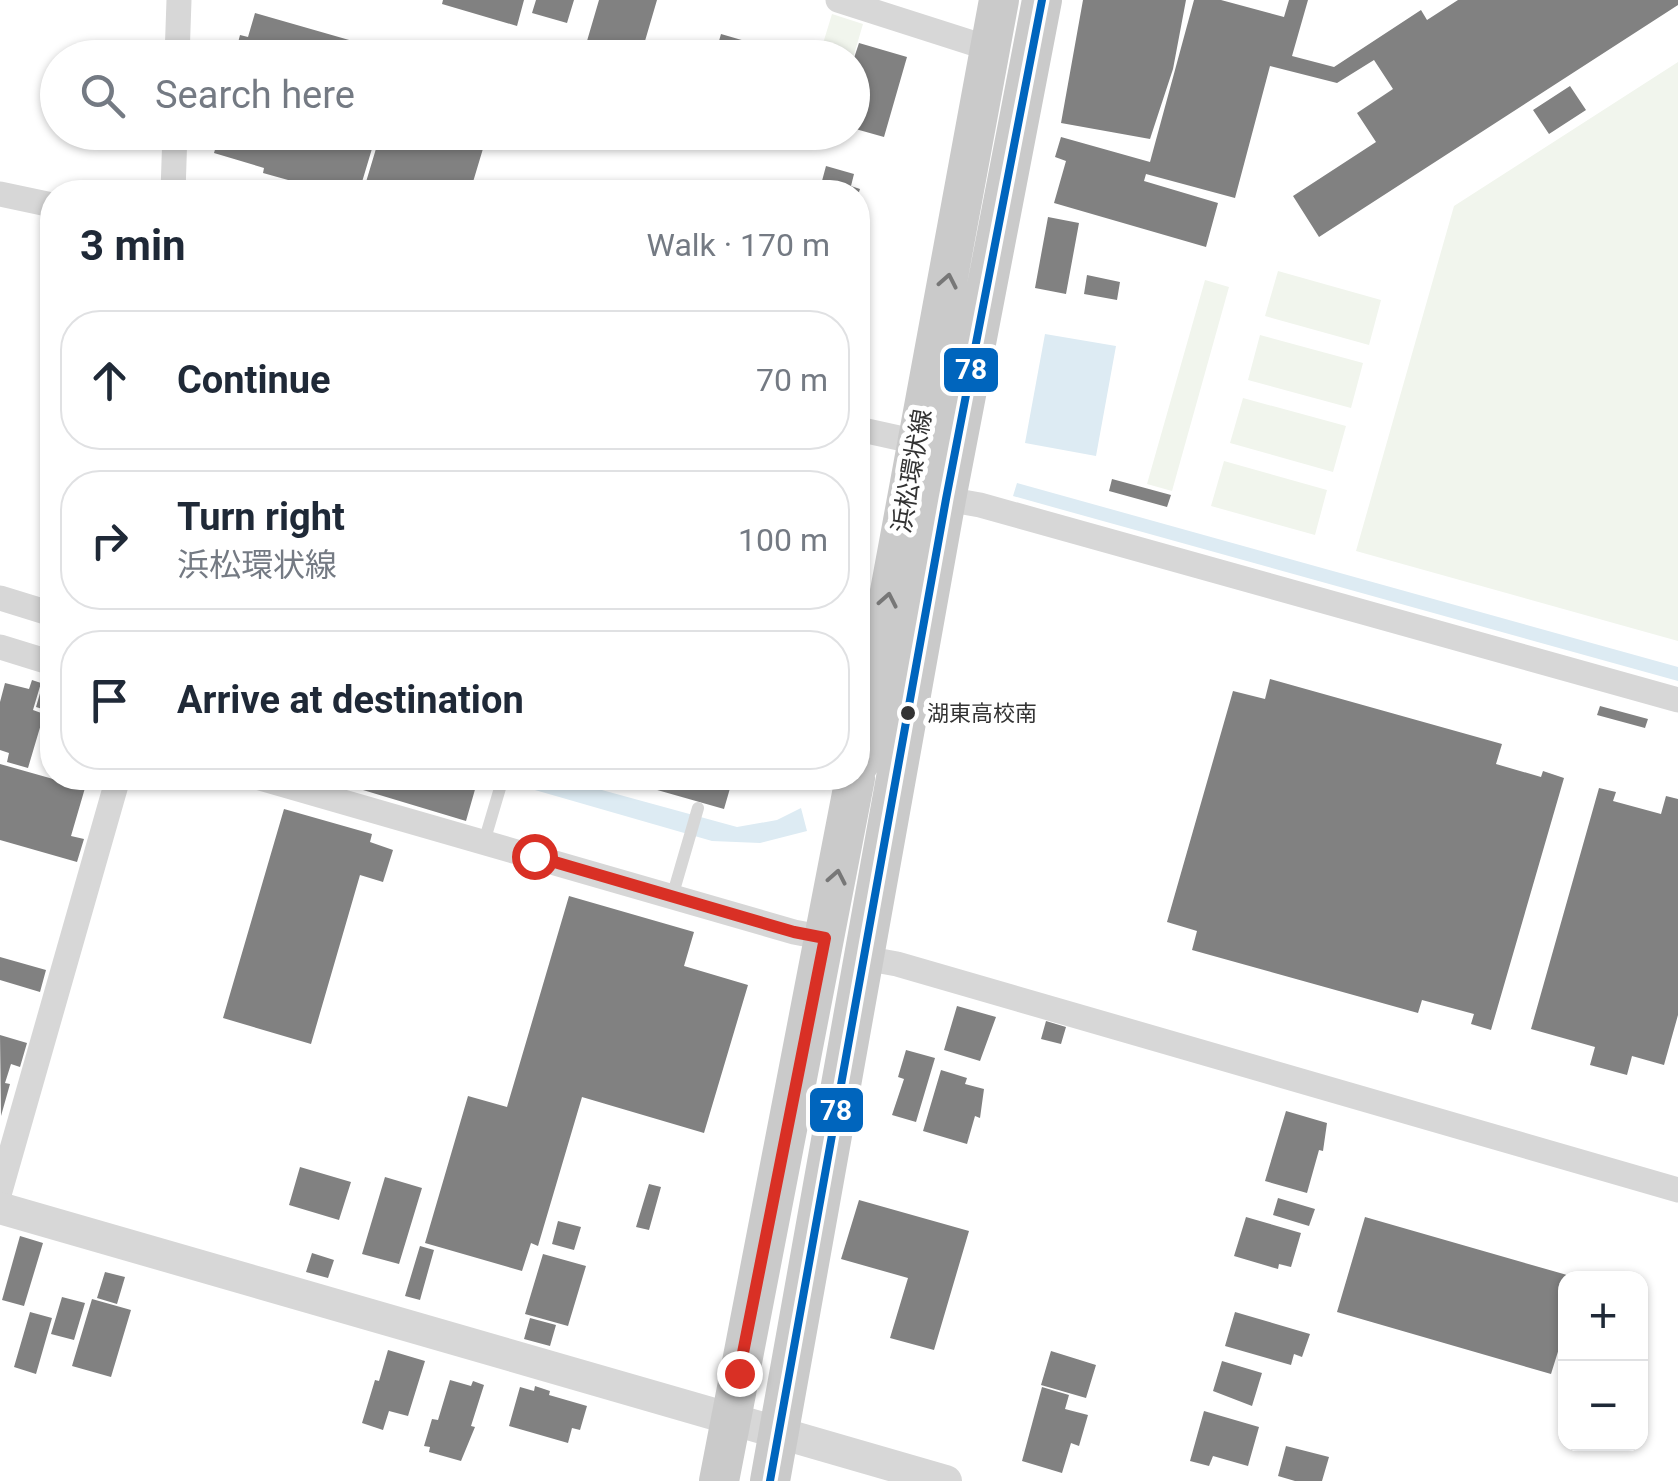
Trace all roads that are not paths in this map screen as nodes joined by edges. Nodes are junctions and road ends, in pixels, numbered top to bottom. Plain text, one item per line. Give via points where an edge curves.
1 (179, 0) edge
2 (838, 0) edge
3 (1000, 0) edge
4 (1042, 0) edge
5 (178, 40) edge
6 (990, 49) junction
7 (174, 150) edge
8 (173, 180) edge
9 (0, 194) edge
10 (40, 202) edge
11 (870, 431) edge
12 (917, 442) junction
13 (946, 499) junction
14 (0, 598) edge
15 (40, 610) edge
16 (0, 647) edge
17 (40, 659) edge
18 (870, 699) edge
19 (1678, 700) edge
20 (115, 790) edge
21 (302, 790) edge
22 (499, 790) edge
23 (853, 790) edge
24 (697, 812) dead end
25 (484, 842) junction
26 (672, 896) junction
27 (825, 938) junction
28 (864, 958) junction
29 (1678, 1190) edge
30 (0, 1191) edge
31 (0, 1208) edge
32 (731, 1419) junction
33 (779, 1432) junction
34 (719, 1481) edge
35 (770, 1481) edge
36 (946, 1481) edge

1 - 5 street
2 - 6 street
3 - 6 main road, 浜松環状線
4 - 13 main road, 浜松環状線
12 -> 6 main road, 浜松環状線
7 - 8 street
9 - 10 street
11 - 12 street
18 -> 12 main road, 浜松環状線
13 - 19 street
13 - 28 main road, 浜松環状線
14 - 15 street
16 - 17 street
20 - 30 street
21 - 25 street
22 - 25 lane
27 -> 23 main road
24 - 26 lane
25 - 26 street
26 - 27 street
27 - 32 main road
28 - 29 street
28 - 33 main road, 浜松環状線
31 - 32 street
32 - 33 street
32 - 34 main road
33 - 35 main road, 浜松環状線
33 - 36 street

